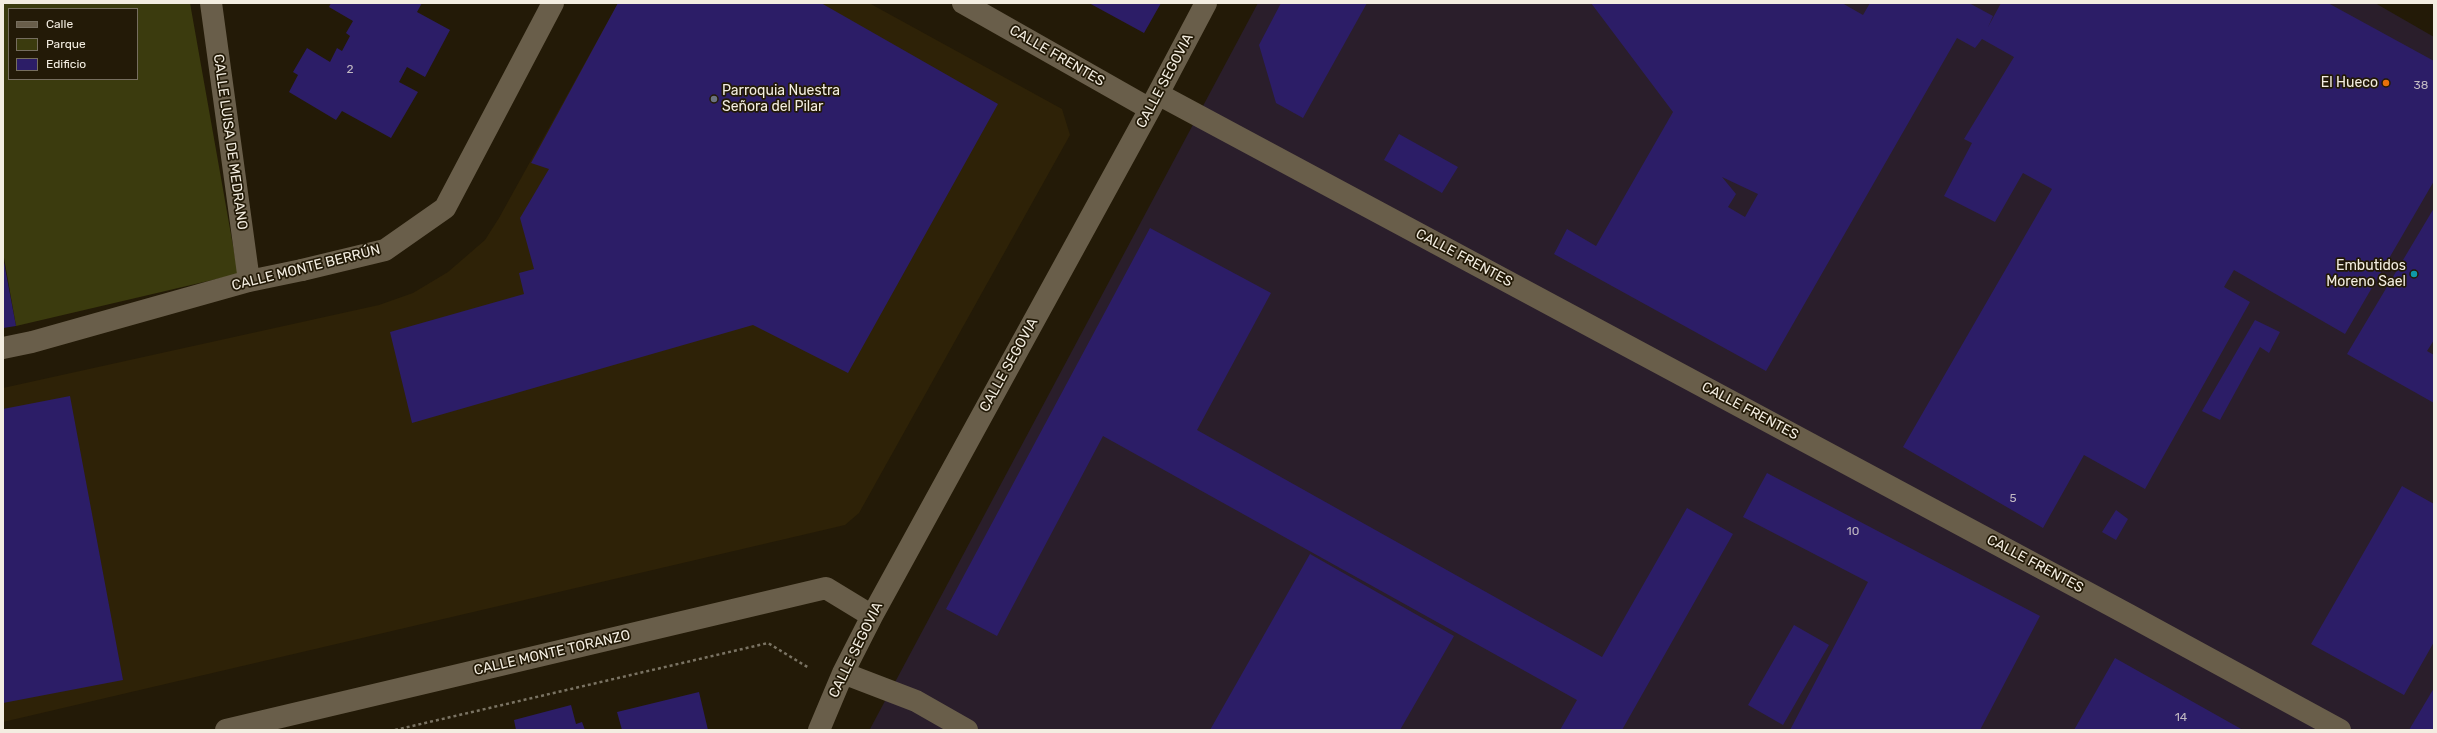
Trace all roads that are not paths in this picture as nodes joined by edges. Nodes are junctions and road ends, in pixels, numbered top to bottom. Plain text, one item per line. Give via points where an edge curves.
1 (212, 3) edge
2 (553, 3) edge
3 (963, 3) edge
4 (1206, 3) edge
5 (1154, 102) junction
6 (249, 281) junction
7 (3, 348) edge
8 (872, 616) junction
9 (843, 673) junction
10 (226, 730) edge
11 (819, 730) edge
12 (967, 730) edge
13 (2340, 730) edge

1 - 6 street, CALLE LUISA DE MEDRANO
2 - 6 street, CALLE MONTE BERRÚN via 445,208 385,250
3 - 5 street, CALLE FRENTES
4 - 5 street, CALLE SEGOVIA
5 - 8 street, CALLE SEGOVIA
5 - 13 street, CALLE FRENTES via 2130,614
6 - 7 street, CALLE MONTE BERRÚN
8 - 9 street, CALLE SEGOVIA
8 - 10 street, CALLE MONTE TORANZO via 826,588
9 - 11 street, CALLE SEGOVIA
9 - 12 street via 916,701

